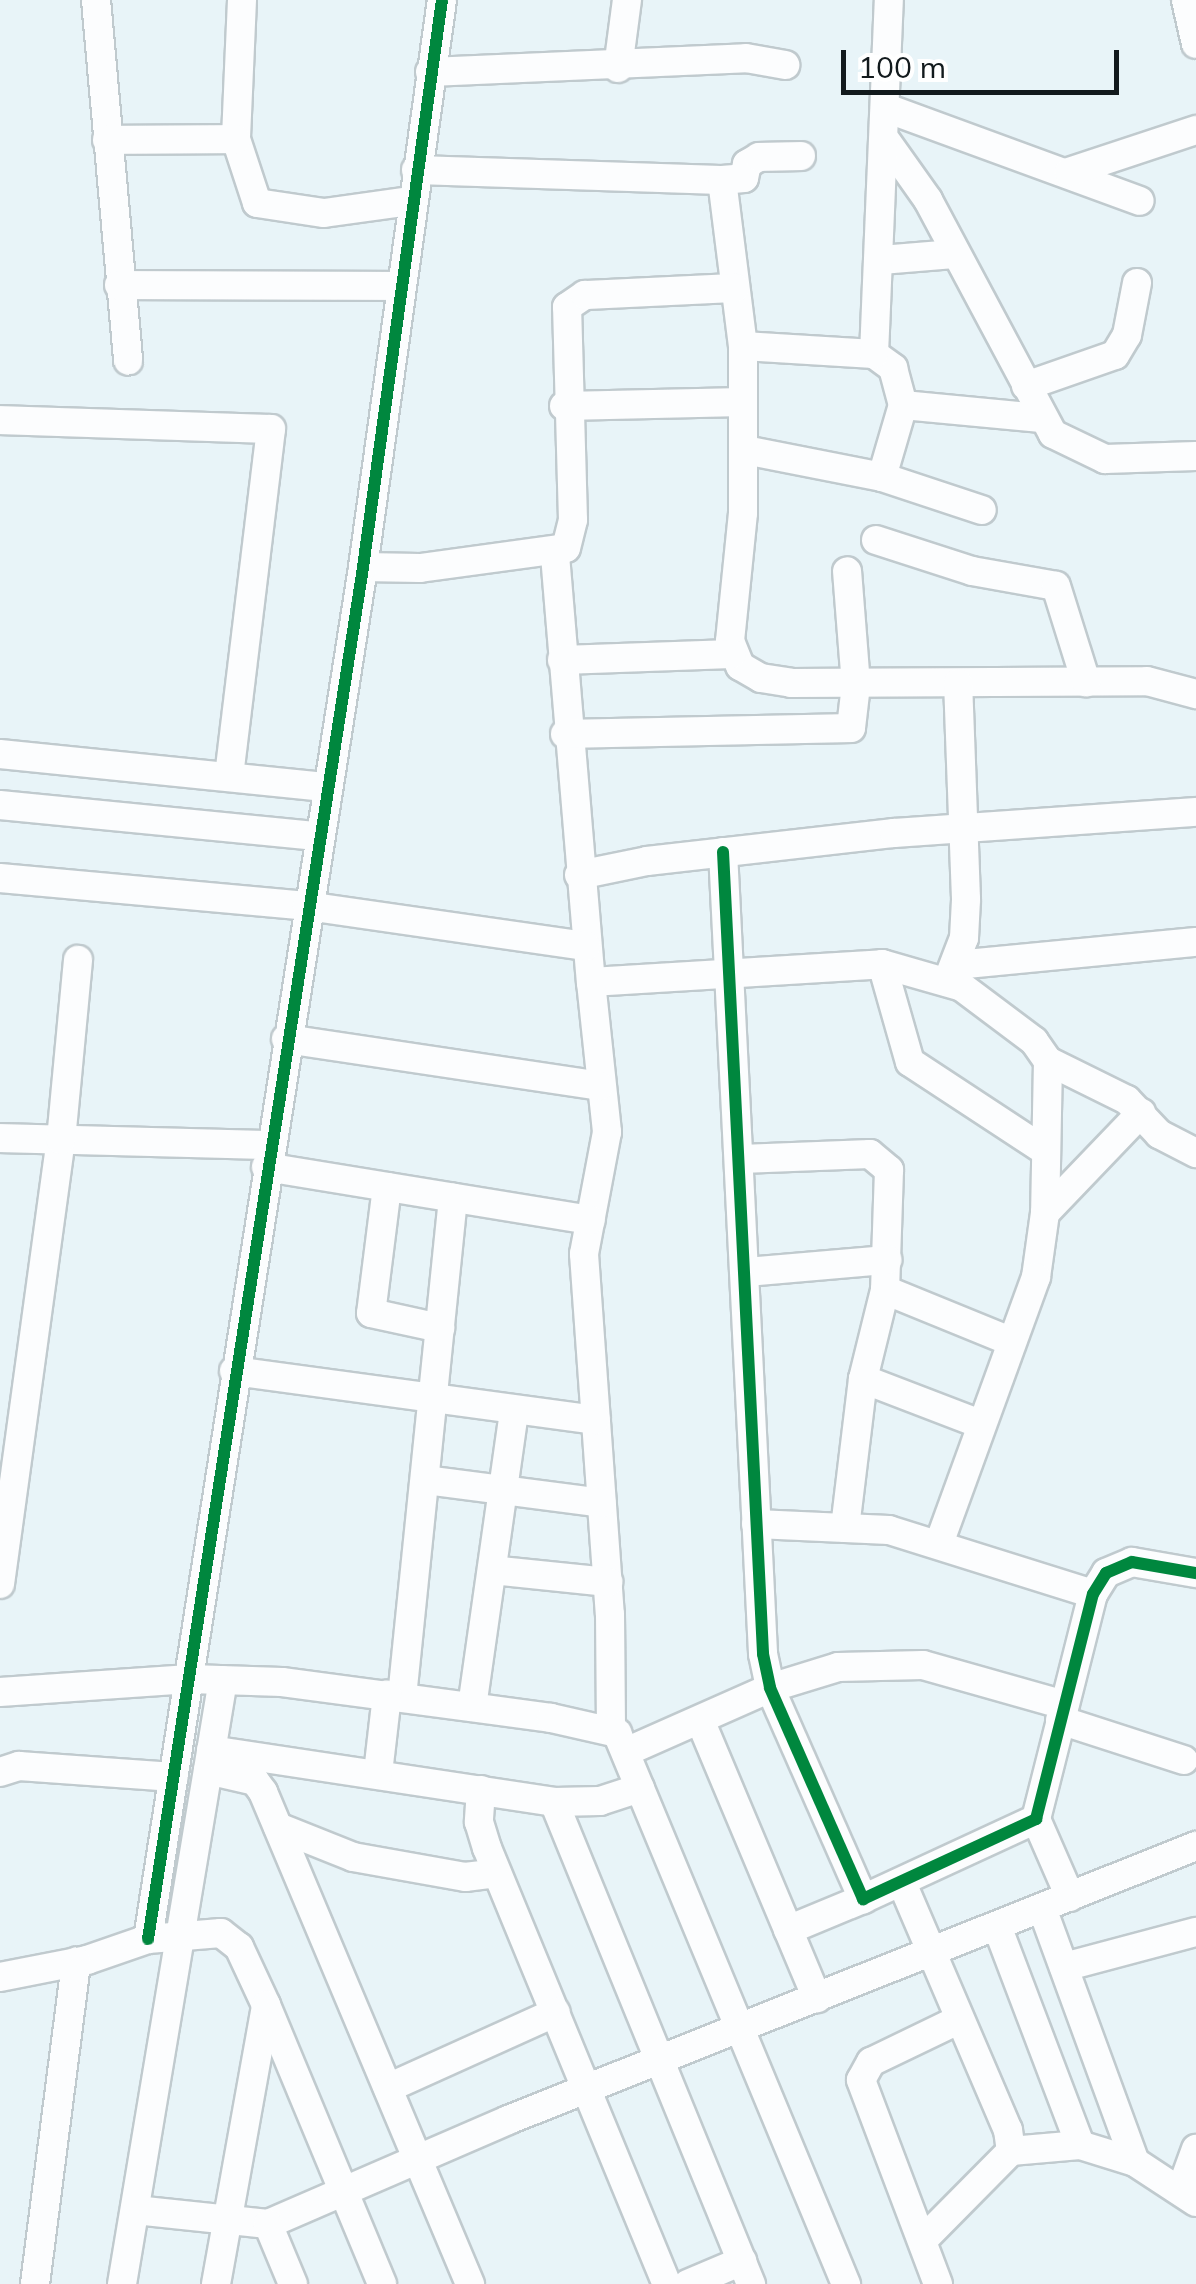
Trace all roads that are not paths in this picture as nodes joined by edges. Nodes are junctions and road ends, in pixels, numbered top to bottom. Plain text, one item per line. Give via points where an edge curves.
1 (96, 0) edge
2 (242, 0) edge
3 (442, 0) edge
4 (627, 0) edge
5 (889, 0) edge
6 (1186, 0) edge
7 (1196, 44) edge
8 (785, 65) dead end
9 (618, 68) junction
10 (430, 72) junction
11 (886, 108) junction
12 (1196, 130) edge
13 (236, 139) junction
14 (107, 140) junction
15 (887, 142) junction
16 (801, 156) dead end
17 (416, 170) junction
18 (1069, 172) junction
19 (722, 180) junction
20 (1140, 201) dead end
21 (411, 202) junction
22 (954, 254) junction
23 (881, 260) junction
24 (1137, 283) dead end
25 (119, 285) junction
26 (400, 286) junction
27 (736, 288) junction
28 (742, 346) junction
29 (874, 354) junction
30 (128, 362) dead end
31 (1026, 386) junction
32 (743, 402) junction
33 (903, 405) junction
34 (564, 406) junction
35 (1041, 418) junction
36 (0, 420) edge
37 (744, 450) junction
38 (1196, 456) edge
39 (882, 477) junction
40 (982, 510) dead end
41 (876, 540) dead end
42 (555, 555) junction
43 (364, 567) junction
44 (847, 571) dead end
45 (732, 654) junction
46 (562, 660) junction
47 (1086, 682) junction
48 (958, 683) junction
49 (856, 685) junction
50 (1196, 694) edge
51 (565, 734) junction
52 (0, 754) edge
53 (229, 775) junction
54 (327, 786) junction
55 (0, 804) edge
56 (1196, 812) edge
57 (966, 827) junction
58 (318, 836) junction
59 (724, 852) junction
60 (579, 875) junction
61 (0, 878) edge
62 (307, 906) junction
63 (1196, 942) edge
64 (586, 946) junction
65 (78, 960) dead end
66 (882, 964) junction
67 (733, 974) junction
68 (951, 974) junction
69 (591, 982) junction
70 (286, 1039) junction
71 (1048, 1061) junction
72 (599, 1086) junction
73 (1141, 1113) junction
74 (0, 1138) edge
75 (61, 1140) junction
76 (1044, 1150) junction
77 (1196, 1153) edge
78 (268, 1156) junction
79 (741, 1159) junction
80 (387, 1187) junction
81 (453, 1198) junction
82 (1045, 1213) junction
83 (592, 1220) junction
84 (887, 1260) junction
85 (746, 1272) junction
86 (886, 1290) junction
87 (440, 1328) junction
88 (1010, 1341) junction
89 (234, 1371) junction
90 (864, 1379) junction
91 (432, 1402) junction
92 (514, 1411) junction
93 (596, 1420) junction
94 (980, 1424) junction
95 (425, 1480) junction
96 (502, 1493) junction
97 (602, 1503) junction
98 (756, 1524) junction
99 (845, 1528) junction
100 (939, 1543) junction
101 (492, 1570) junction
102 (1196, 1573) edge
103 (608, 1582) junction
104 (0, 1584) edge
105 (1093, 1594) junction
106 (190, 1679) junction
107 (224, 1680) junction
108 (770, 1688) junction
109 (0, 1692) edge
110 (395, 1696) junction
111 (472, 1707) junction
112 (1062, 1712) junction
113 (700, 1720) junction
114 (619, 1741) junction
115 (210, 1760) junction
116 (1184, 1760) dead end
117 (0, 1772) edge
118 (378, 1773) junction
119 (174, 1777) junction
120 (640, 1788) junction
121 (482, 1790) junction
122 (554, 1802) junction
123 (1036, 1819) junction
124 (278, 1827) junction
125 (1196, 1846) edge
126 (497, 1873) junction
127 (902, 1883) junction
128 (1070, 1896) junction
129 (862, 1898) junction
130 (1042, 1908) junction
131 (997, 1926) junction
132 (788, 1930) junction
133 (1196, 1932) edge
134 (182, 1934) junction
135 (148, 1938) junction
136 (931, 1954) junction
137 (76, 1962) junction
138 (1064, 1968) junction
139 (0, 1977) edge
140 (817, 1998) junction
141 (266, 2005) junction
142 (556, 2012) junction
143 (958, 2020) junction
144 (744, 2026) junction
145 (657, 2060) junction
146 (388, 2088) junction
147 (587, 2088) junction
148 (1080, 2146) junction
149 (1196, 2148) edge
150 (1011, 2151) junction
151 (418, 2159) junction
152 (1135, 2162) junction
153 (342, 2192) junction
154 (1189, 2196) edge
155 (135, 2210) junction
156 (225, 2219) junction
157 (268, 2224) junction
158 (923, 2240) junction
159 (746, 2272) edge
160 (931, 2282) edge
161 (35, 2284) edge
162 (122, 2284) edge
163 (216, 2284) edge
164 (293, 2284) edge
165 (382, 2284) edge
166 (470, 2284) edge
167 (666, 2284) edge
168 (688, 2284) edge
169 (846, 2284) edge

1 - 14 street
2 - 13 street
3 - 10 street
4 - 9 street
5 - 11 street
6 - 7 street
8 - 9 street via 746,58
9 - 10 street
10 - 17 street
11 - 15 street
11 - 18 street
12 - 18 street
13 - 14 street
13 - 21 street via 257,203 324,213
14 - 25 street
15 - 22 street via 928,200
15 - 23 street
16 - 19 street via 760,157 747,164 744,178
17 - 19 street
17 - 21 street
18 - 20 street
19 - 27 street
21 - 26 street
22 - 23 street
22 - 31 street
23 - 29 street
24 - 31 street via 1127,335 1115,355
25 - 26 street
25 - 30 street
26 - 43 street
27 - 28 street
27 - 34 street via 585,295 566,308
28 - 29 street
28 - 32 street
29 - 33 street via 894,368
31 - 35 street
32 - 34 street
32 - 37 street
33 - 35 street
33 - 39 street
34 - 42 street via 572,520 566,548
35 - 38 street via 1080,451 1105,459
36 - 53 street via 271,429
37 - 39 street
37 - 45 street
39 - 40 street
41 - 47 street via 972,571 1056,586
42 - 43 street
42 - 46 street
43 - 54 street
44 - 49 street
45 - 46 street
45 - 49 street via 761,678
46 - 51 street
47 - 48 street
47 - 50 street via 1147,680
48 - 49 street
48 - 57 street
49 - 51 street via 856,722 841,732
51 - 60 street
52 - 53 street
53 - 54 street
54 - 58 street
55 - 58 street
56 - 57 street
57 - 59 street
57 - 68 street via 964,938
58 - 62 street
59 - 60 street
59 - 67 street
60 - 64 street
61 - 62 street
62 - 64 street
62 - 70 street
63 - 68 street
64 - 69 street
65 - 75 street
66 - 67 street
66 - 68 street
66 - 76 street via 910,1062
67 - 69 street
67 - 79 street
68 - 71 street
69 - 72 street
70 - 72 street
70 - 78 street
71 - 73 street
71 - 76 street
72 - 83 street via 607,1132
73 - 77 street via 1159,1134
73 - 82 street
74 - 75 street
75 - 78 street
75 - 104 street
76 - 82 street
78 - 80 street
78 - 89 street
79 - 84 street via 870,1154 884,1160 891,1184
79 - 85 street
80 - 81 street
80 - 87 street via 370,1313
81 - 83 street
81 - 87 street
82 - 88 street via 1036,1277
83 - 93 street via 584,1254
84 - 85 street
84 - 86 street
85 - 98 street
86 - 88 street
86 - 90 street
87 - 91 street
88 - 94 street
89 - 91 street
89 - 106 street
90 - 94 street
90 - 99 street
91 - 92 street
91 - 95 street
92 - 93 street
92 - 96 street
93 - 97 street
94 - 100 street
95 - 96 street
95 - 110 street
96 - 97 street
96 - 101 street
97 - 103 street
98 - 99 street
98 - 108 street
99 - 100 street
100 - 105 street
101 - 103 street
101 - 111 street
102 - 105 street via 1117,1564
103 - 114 street
105 - 112 street
106 - 107 street
106 - 109 street
106 - 119 street
107 - 110 street
107 - 115 street
108 - 112 street via 838,1667 923,1665
108 - 113 street
108 - 129 street
110 - 111 street
110 - 118 street
111 - 114 street
112 - 116 street
112 - 123 street
113 - 114 street
113 - 132 street
114 - 120 street
115 - 118 street
115 - 124 street via 255,1781
115 - 134 street
117 - 119 street via 19,1766
118 - 121 street
119 - 135 street
120 - 122 street via 600,1801
120 - 144 street
121 - 122 street
121 - 126 street via 479,1822
122 - 145 street
123 - 127 street
123 - 128 street
124 - 126 street via 353,1856 465,1877
124 - 146 street
125 - 128 street
126 - 142 street
127 - 129 street
127 - 136 street
128 - 130 street
129 - 132 street
130 - 131 street
130 - 138 street
131 - 136 street
131 - 148 street
132 - 140 street
133 - 138 street
134 - 135 street
134 - 141 street via 221,1933 238,1947
134 - 155 street
135 - 137 street
136 - 140 street
136 - 143 street
137 - 139 street
137 - 161 street
138 - 152 street
140 - 144 street
141 - 153 street
141 - 156 street
142 - 146 street
142 - 147 street
143 - 150 street via 1008,2130
143 - 158 street via 862,2072 863,2090
144 - 145 street
144 - 169 street
145 - 147 street
145 - 159 street
146 - 151 street
147 - 151 street
147 - 167 street
148 - 150 street
148 - 152 street
149 - 154 street
150 - 158 street
151 - 153 street
151 - 166 street
152 - 154 street
153 - 157 street
153 - 165 street
155 - 156 street
155 - 162 street
156 - 157 street
156 - 163 street
157 - 164 street
158 - 160 street
159 - 168 street

